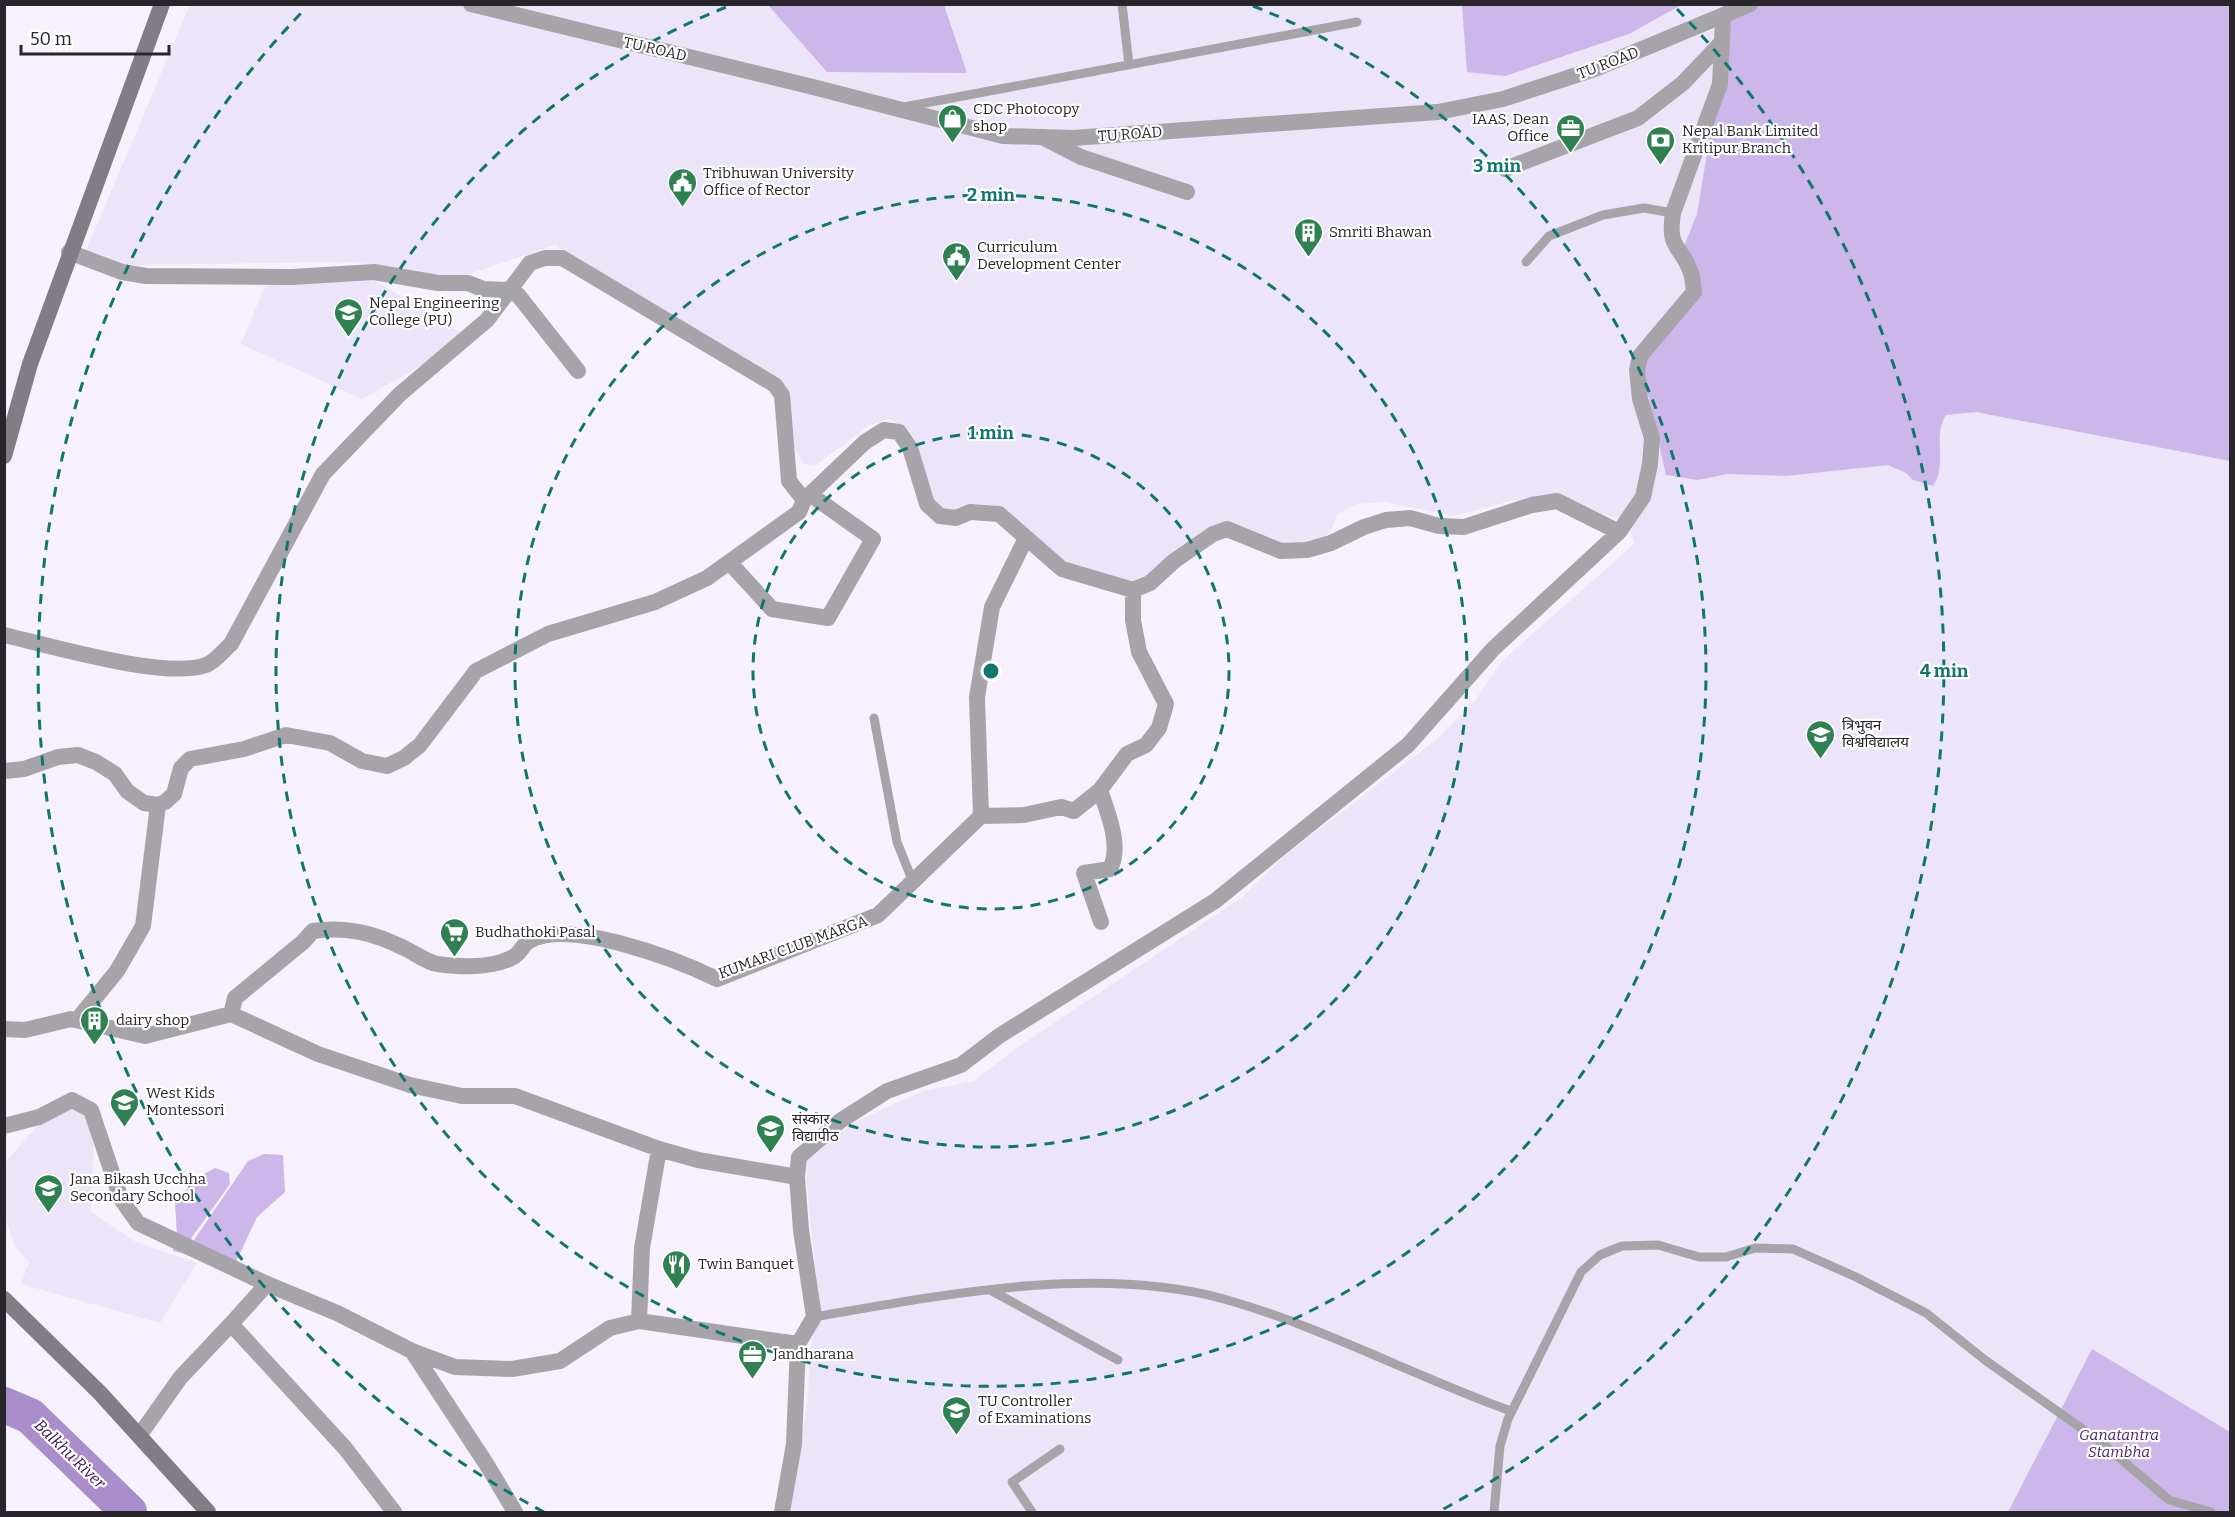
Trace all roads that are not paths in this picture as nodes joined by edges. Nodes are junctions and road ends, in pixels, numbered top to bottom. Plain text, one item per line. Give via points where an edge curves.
1 (162, 4) edge
2 (471, 4) edge
3 (1122, 4) edge
4 (1750, 4) edge
5 (1723, 17) junction
6 (1357, 22) dead end
7 (1722, 42) junction
8 (1129, 65) junction
9 (899, 108) junction
10 (1042, 137) junction
11 (1504, 169) dead end
12 (1187, 192) dead end
13 (1673, 213) junction
14 (69, 252) junction
15 (1526, 262) dead end
16 (507, 290) junction
17 (578, 371) dead end
18 (4, 456) edge
19 (808, 498) junction
20 (1619, 532) junction
21 (1026, 538) junction
22 (730, 563) junction
23 (1133, 591) junction
24 (4, 635) edge
25 (874, 718) dead end
26 (4, 771) edge
27 (1100, 790) junction
28 (158, 805) junction
29 (981, 816) junction
30 (913, 882) junction
31 (1101, 922) dead end
32 (231, 1014) junction
33 (76, 1020) junction
34 (4, 1029) edge
35 (4, 1126) edge
36 (659, 1149) junction
37 (797, 1177) junction
38 (267, 1284) junction
39 (992, 1291) junction
40 (4, 1299) edge
41 (814, 1317) junction
42 (639, 1321) junction
43 (231, 1324) junction
44 (798, 1344) junction
45 (412, 1351) junction
46 (1118, 1360) dead end
47 (1511, 1411) junction
48 (139, 1436) junction
49 (1060, 1449) dead end
50 (208, 1512) edge
51 (394, 1512) edge
52 (515, 1512) edge
53 (782, 1512) edge
54 (1032, 1512) edge
55 (1494, 1512) edge
56 (2211, 1512) edge

1 - 14 main road
2 - 9 street, TU ROAD
3 - 8 lane
4 - 5 street, TU ROAD
5 - 7 street
5 - 10 street, TU ROAD via 1592,70 1503,99 1438,112
6 - 8 lane
7 - 11 street via 1683,83 1638,118
7 - 13 street via 1719,84
8 - 9 lane
9 - 10 street, TU ROAD via 1003,136
10 - 12 street via 1081,157
13 - 15 lane via 1644,208 1604,215 1549,236
13 - 20 street via 1675,249 1691,272 1694,292 1640,356 1640,399 1652,438 1650,464 1643,497
14 - 16 street via 122,272 146,276 292,277 374,272
14 - 18 main road via 30,364
16 - 17 street via 518,295
16 - 19 street via 530,263 562,258 775,385 782,394 789,481
16 - 24 street via 487,320 400,394 323,474 231,644 207,665 178,668 120,663
19 - 21 street via 865,442 884,430 899,432 910,448 927,504 940,516 999,514
19 - 22 street via 799,512
19 - 22 street via 873,539 828,618 772,609
20 - 23 street via 1557,501 1464,526 1439,526 1410,518 1386,520 1307,550 1281,551 1227,529 1213,534 1150,583
20 - 37 street via 1492,649 1408,745 1215,901 999,1036 961,1065 894,1087 840,1121 799,1157
21 - 23 street via 1062,569
21 - 29 street via 992,607 977,697
22 - 28 street via 655,602 548,634 476,671 420,745 387,766 362,761 330,743 286,735 244,749 190,759 181,768 174,794
23 - 27 street via 1139,652 1166,704 1159,728 1146,744 1127,754
25 - 30 lane via 897,842
26 - 28 street via 78,755 115,774 127,791 144,803
27 - 29 street via 1074,811 1061,807 1024,815
27 - 31 street via 1116,857 1110,869 1084,873
28 - 33 street via 143,926 117,971
29 - 30 street, KUMARI CLUB MARGA
30 - 32 street, KUMARI CLUB MARGA via 876,916 717,979 636,947 560,934 529,941 514,957 479,967 435,963 368,932 347,928 313,931 235,998
32 - 33 street via 145,1036
32 - 36 street via 318,1054 410,1085 462,1096 515,1096
33 - 34 street via 25,1030
35 - 38 street via 39,1117 72,1100 91,1110 121,1199 138,1223
36 - 37 street via 698,1160
36 - 42 street via 642,1248
37 - 41 street
38 - 43 street
38 - 45 street via 337,1313
39 - 41 lane via 941,1295
39 - 46 lane
39 - 47 lane via 1077,1284 1156,1287 1222,1299 1305,1327
40 - 48 main road
41 - 44 street
42 - 44 street
42 - 45 street via 610,1328 560,1361 512,1369 455,1367
43 - 48 street via 180,1378
43 - 51 street via 345,1448
44 - 53 street via 794,1444
45 - 52 street
47 - 55 lane via 1500,1446
47 - 56 lane via 1581,1272 1600,1254 1622,1246 1658,1245 1699,1257 1726,1257 1755,1248 1793,1249 1926,1313 2102,1443 2169,1500
48 - 50 main road
49 - 54 lane via 1012,1482

